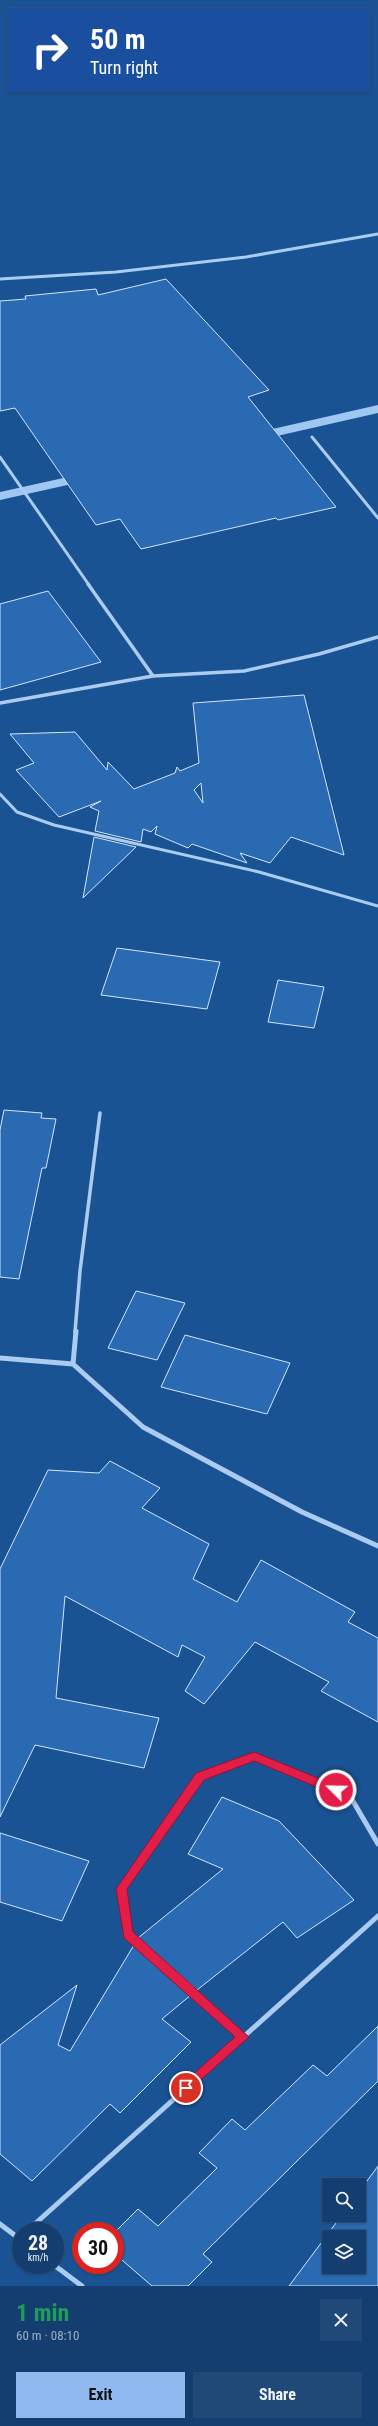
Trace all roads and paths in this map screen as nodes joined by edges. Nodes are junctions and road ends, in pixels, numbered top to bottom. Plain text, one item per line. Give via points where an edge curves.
1 (378, 234) edge
2 (0, 279) edge
3 (312, 437) dead end
4 (0, 458) edge
5 (378, 518) edge
6 (378, 637) edge
7 (153, 676) junction
8 (0, 703) edge
9 (0, 794) edge
10 (378, 906) edge
11 (100, 1113) dead end
12 (0, 1358) edge
13 (73, 1364) junction
14 (378, 1546) edge
15 (378, 1844) edge
16 (378, 1916) edge
17 (243, 2037) junction
18 (37, 2222) edge
19 (0, 2224) edge
20 (12, 2232) edge
21 (64, 2272) edge
22 (82, 2286) edge

1 - 2 street via 246,257 116,272
3 - 5 street
4 - 7 street
6 - 7 street via 244,671
7 - 8 street
9 - 10 lane via 17,812 54,825 259,872
11 - 13 street via 80,1271
12 - 13 street
13 - 14 street via 143,1427 302,1512
15 - 17 street via 350,1796 254,1756 200,1776 195,1783 121,1889 128,1934
16 - 17 street
17 - 18 street
19 - 20 street
21 - 22 street

